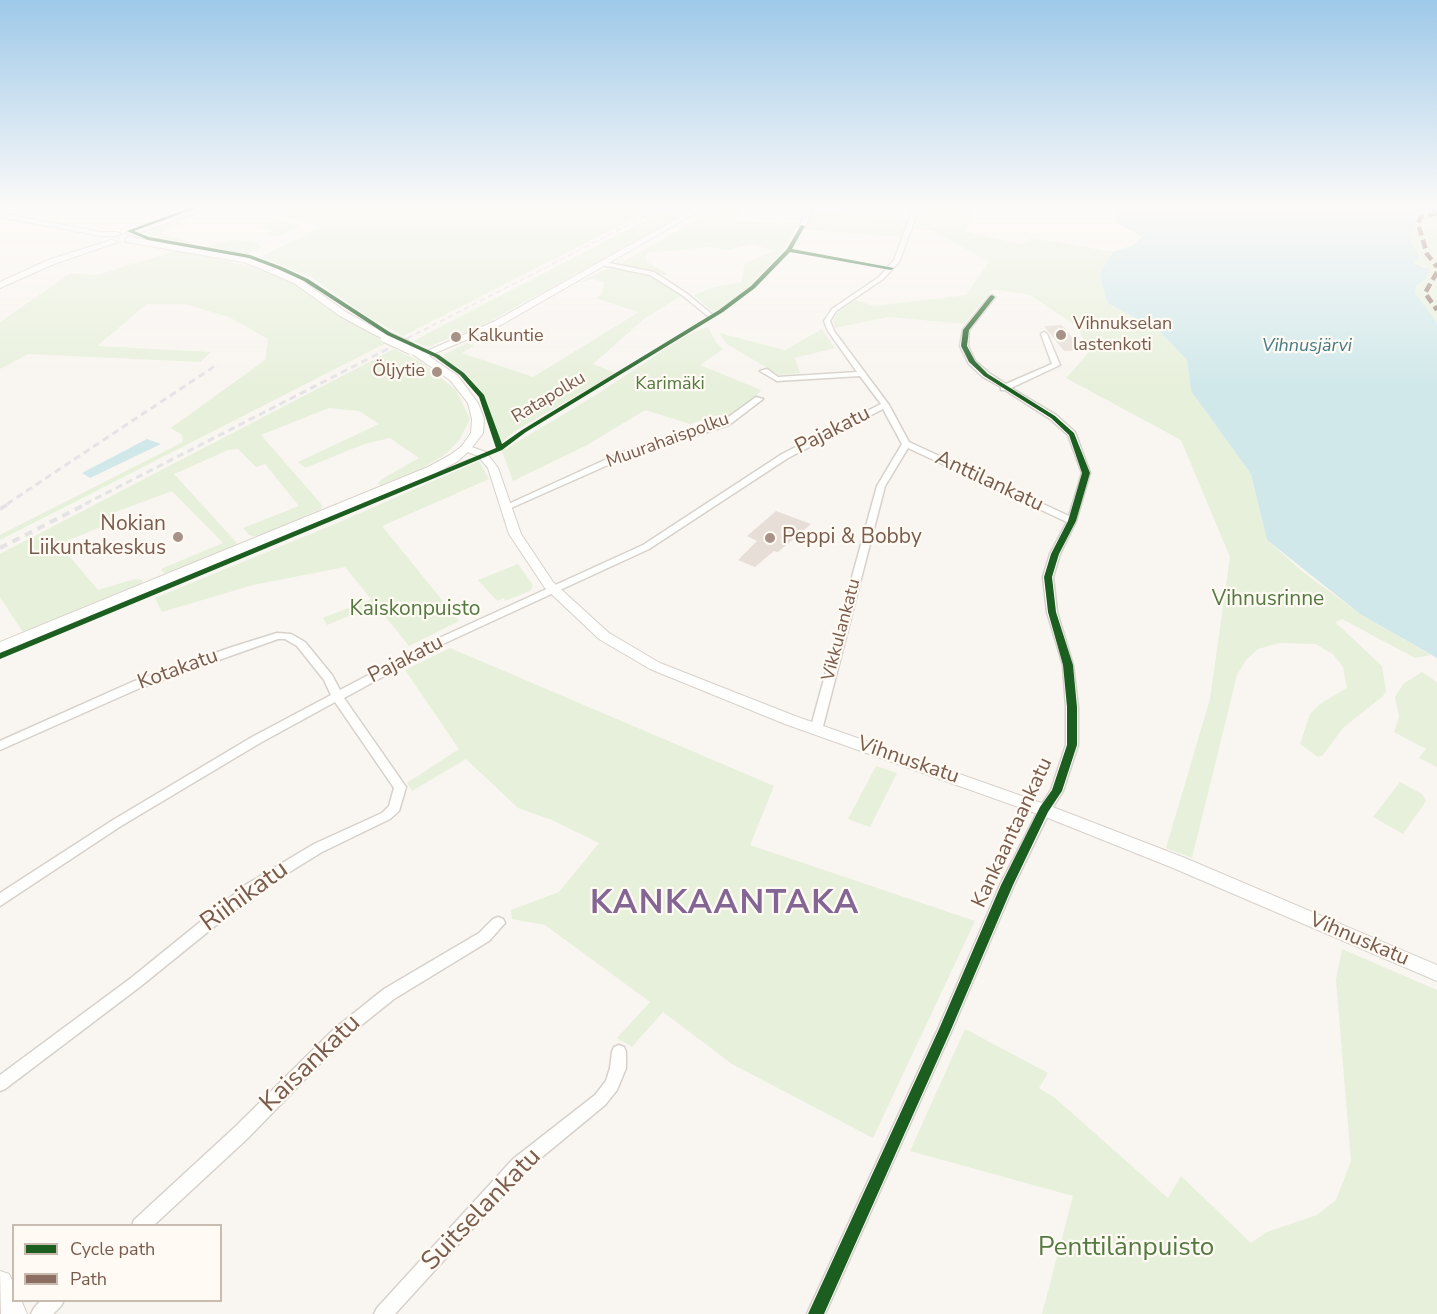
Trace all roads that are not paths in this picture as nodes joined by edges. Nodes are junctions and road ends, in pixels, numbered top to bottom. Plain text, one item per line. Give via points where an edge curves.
1 (42, 267) edge
2 (265, 267) edge
3 (598, 267) edge
4 (622, 267) edge
5 (891, 267) edge
6 (0, 285) edge
7 (992, 297) dead end
8 (711, 316) dead end
9 (1044, 334) dead end
10 (423, 355) junction
11 (764, 371) dead end
12 (862, 374) junction
13 (1004, 388) junction
14 (759, 399) dead end
15 (885, 405) junction
16 (906, 444) junction
17 (466, 448) junction
18 (508, 506) junction
19 (1072, 521) junction
20 (555, 590) junction
21 (0, 648) edge
22 (338, 695) junction
23 (816, 729) junction
24 (0, 746) edge
25 (1044, 810) junction
26 (0, 900) edge
27 (498, 923) dead end
28 (1437, 974) edge
29 (619, 1052) dead end
30 (0, 1084) edge
31 (142, 1224) edge
32 (0, 1283) edge
33 (53, 1302) edge
34 (14, 1314) edge
35 (40, 1314) edge
36 (383, 1314) edge
37 (816, 1314) edge

1 - 6 main road
2 - 10 main road, bridge via 297,281 343,314
3 - 10 street via 498,323
4 - 8 street via 652,273
5 - 12 street via 828,318 831,331
7 - 13 street, Kankaantaankatu via 966,330 963,346 972,362
9 - 13 street via 1056,365
10 - 17 main road via 454,378 473,403 478,427
11 - 12 street via 777,379
12 - 15 street
13 - 19 street, Kankaantaankatu via 1053,417 1072,434 1086,474
14 - 18 street, Muurahaispolku via 726,423 623,455
15 - 16 street
15 - 20 street, Pajakatu via 785,456 646,547
16 - 19 street, Anttilankatu
16 - 23 street, Vikkulankatu via 881,486
17 - 18 street, Vihnuskatu via 489,461
17 - 21 main road via 432,470
18 - 20 street, Vihnuskatu via 521,546
19 - 25 street, Kankaantaankatu via 1048,577 1052,612 1068,665 1072,745 1057,791
20 - 22 street, Pajakatu via 441,641
20 - 23 street, Vihnuskatu via 604,636 655,666
22 - 24 street, Kotakatu via 296,639 277,636 136,685
22 - 26 street, Pajakatu via 167,792
22 - 30 street, Riihikatu via 400,787 394,808 386,816 318,848 260,883
23 - 25 street, Vihnuskatu
25 - 28 street, Vihnuskatu via 1179,863
25 - 37 street, Kankaantaankatu
27 - 31 street, Kaisankatu via 484,937 389,994 339,1034 242,1132
29 - 36 street, Suitselankatu via 612,1085 600,1100 519,1165
32 - 34 main road
33 - 35 street

